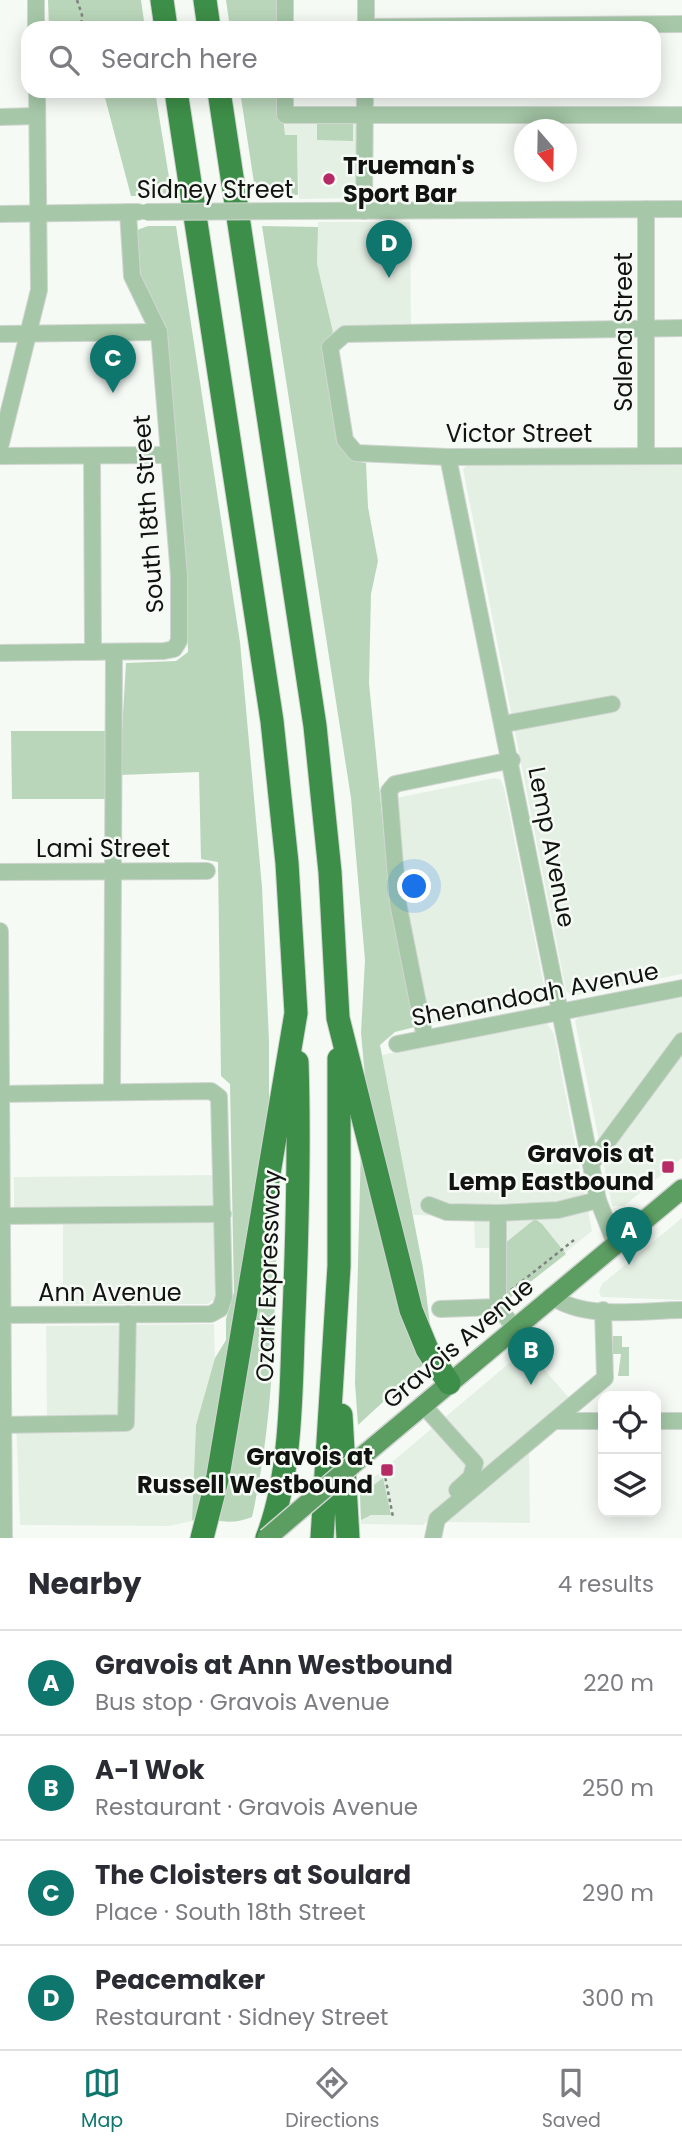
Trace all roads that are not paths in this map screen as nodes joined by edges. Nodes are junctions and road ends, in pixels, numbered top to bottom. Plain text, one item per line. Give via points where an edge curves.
1 (36, 0) edge
2 (162, 0) edge
3 (205, 0) edge
4 (285, 0) edge
5 (366, 0) edge
6 (36, 21) edge
7 (165, 21) edge
8 (208, 21) edge
9 (285, 21) edge
10 (366, 21) edge
11 (661, 24) edge
12 (682, 24) edge
13 (37, 98) edge
14 (177, 98) edge
15 (220, 98) edge
16 (285, 98) edge
17 (365, 98) edge
18 (365, 114) junction
19 (682, 115) edge
20 (37, 116) junction
21 (0, 117) edge
22 (646, 209) junction
23 (682, 209) edge
24 (364, 211) junction
25 (128, 212) junction
26 (0, 214) edge
27 (40, 214) junction
28 (646, 328) junction
29 (682, 328) edge
30 (159, 332) junction
31 (0, 334) edge
32 (30, 334) junction
33 (0, 447) edge
34 (167, 455) junction
35 (0, 456) edge
36 (92, 456) junction
37 (646, 456) junction
38 (682, 456) edge
39 (448, 457) junction
40 (93, 652) junction
41 (114, 652) junction
42 (0, 653) edge
43 (612, 704) dead end
44 (504, 724) junction
45 (512, 760) junction
46 (113, 870) junction
47 (207, 871) dead end
48 (0, 872) edge
49 (0, 931) edge
50 (682, 988) edge
51 (560, 1012) junction
52 (296, 1013) junction
53 (338, 1018) junction
54 (425, 1038) junction
55 (682, 1041) edge
56 (397, 1044) dead end
57 (112, 1092) junction
58 (1, 1094) edge
59 (591, 1164) junction
60 (682, 1189) edge
61 (598, 1200) junction
62 (429, 1205) dead end
63 (498, 1213) junction
64 (223, 1214) junction
65 (1, 1216) edge
66 (615, 1243) junction
67 (551, 1296) junction
68 (498, 1307) junction
69 (440, 1309) dead end
70 (603, 1310) junction
71 (682, 1310) edge
72 (128, 1314) junction
73 (1, 1315) edge
74 (336, 1325) junction
75 (514, 1327) junction
76 (449, 1383) junction
77 (423, 1405) junction
78 (554, 1421) junction
79 (598, 1421) edge
80 (661, 1421) edge
81 (682, 1421) edge
82 (2, 1425) edge
83 (439, 1505) dead end
84 (268, 1536) edge
85 (4, 1538) edge
86 (202, 1538) edge
87 (322, 1538) edge
88 (348, 1538) edge
89 (433, 1538) edge

1 - 6 street
2 - 7 highway
3 - 8 highway
4 - 9 street
5 - 10 street
11 - 12 street
13 - 20 street
14 - 52 highway via 272,721
15 - 53 highway via 315,726
16 - 18 street via 285,115
17 - 18 street
18 - 19 street
18 - 24 street
20 - 21 street
20 - 27 street
22 - 23 street, Sidney Street
22 - 24 street, Sidney Street
22 - 28 street, Salena Street
24 - 25 street, Sidney Street, bridge
25 - 27 street, Sidney Street
25 - 30 street, South 18th Street via 132,276
26 - 27 street, Sidney Street
27 - 32 street via 39,290
28 - 29 street
28 - 37 street, Salena Street
28 - 39 street, Victor Street via 345,334 330,348 345,440 356,453
30 - 32 street
30 - 34 street, South 18th Street
31 - 32 street
32 - 33 street
34 - 36 street
34 - 41 street, South 18th Street via 179,576 179,641 174,649
35 - 36 street
36 - 40 street
37 - 38 street, Victor Street
37 - 39 street, Victor Street
39 - 44 street, Lemp Avenue
40 - 41 street
40 - 42 street
41 - 46 street
43 - 44 street
44 - 45 street, Lemp Avenue
45 - 51 street, Lemp Avenue
45 - 54 street via 395,784 389,791 394,875
46 - 47 street, Lami Street
46 - 48 street, Lami Street
46 - 57 street
49 - 58 street
50 - 51 street, Shenandoah Avenue
51 - 54 street, Shenandoah Avenue
51 - 59 street, Lemp Avenue
52 - 84 highway, Ozark Expressway via 298,1159 292,1380 285,1452
52 - 86 highway via 218,1476
53 - 74 highway via 341,1145
53 - 76 highway via 411,1310 427,1349
54 - 56 street, Shenandoah Avenue
55 - 59 street
57 - 58 street
57 - 64 street via 211,1091 219,1097
58 - 65 street
59 - 61 street, Lemp Avenue
60 - 66 main road, Gravois Avenue
61 - 63 street via 558,1210
61 - 66 street, Lemp Avenue
62 - 63 street via 447,1212
63 - 68 street
64 - 65 street
64 - 72 street, Ann Avenue via 224,1297 220,1309 211,1314
65 - 73 street
66 - 67 main road, Gravois Avenue
67 - 70 street via 569,1306
67 - 75 main road, Gravois Avenue
68 - 69 street
68 - 75 street
70 - 71 street
70 - 78 street via 605,1378
72 - 73 street, Ann Avenue
72 - 82 street via 126,1423
73 - 82 street
74 - 87 highway
74 - 88 highway
75 - 76 main road, Gravois Avenue
76 - 77 main road, Gravois Avenue
77 - 83 street via 475,1463 471,1477
77 - 84 main road, Gravois Avenue, bridge
78 - 79 street
78 - 89 street via 437,1519
80 - 81 street
82 - 85 street

